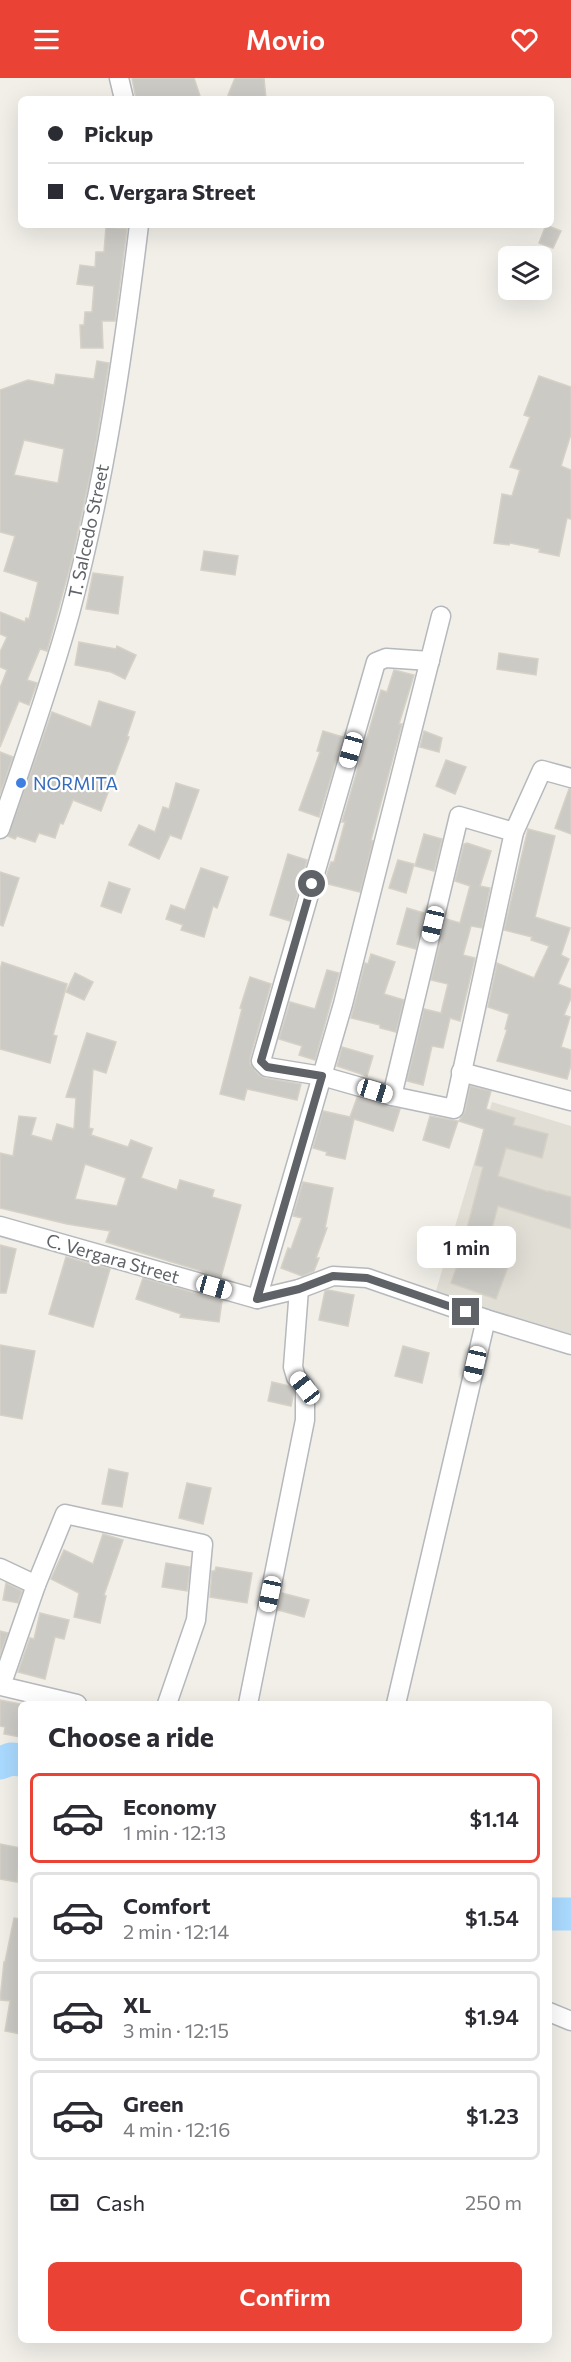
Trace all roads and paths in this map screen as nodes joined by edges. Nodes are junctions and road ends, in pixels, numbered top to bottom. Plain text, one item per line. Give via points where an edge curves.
1 (119, 78) edge
2 (123, 96) edge
3 (140, 228) edge
4 (441, 616) dead end
5 (430, 661) junction
6 (571, 778) edge
7 (0, 829) edge
8 (514, 832) junction
9 (461, 1072) junction
10 (322, 1076) junction
11 (392, 1096) junction
12 (571, 1101) edge
13 (0, 1226) edge
14 (299, 1289) junction
15 (257, 1299) junction
16 (486, 1319) junction
17 (571, 1345) edge
18 (0, 1568) edge
19 (36, 1585) junction
20 (64, 1701) edge
21 (168, 1701) edge
22 (249, 1701) edge
23 (397, 1701) edge
24 (552, 2013) edge
25 (571, 2021) edge

1 - 2 street
3 - 7 street, T. Salcedo Street via 119,379 94,512 67,625
4 - 5 street
5 - 10 street
5 - 10 street via 386,658 376,662 261,1061 267,1067
6 - 8 street via 542,771
8 - 9 street
8 - 11 street via 459,816
9 - 11 street via 453,1110
9 - 12 street
10 - 11 street
10 - 15 street
13 - 15 street, C. Vergara Street
14 - 15 street, C. Vergara Street
14 - 16 street, C. Vergara Street via 333,1276 367,1278
14 - 22 street via 293,1367 305,1388 305,1420
16 - 17 street, C. Vergara Street
16 - 23 street
18 - 19 street
19 - 20 street via 1,1686
19 - 21 street via 65,1514 203,1544 196,1620
24 - 25 street

